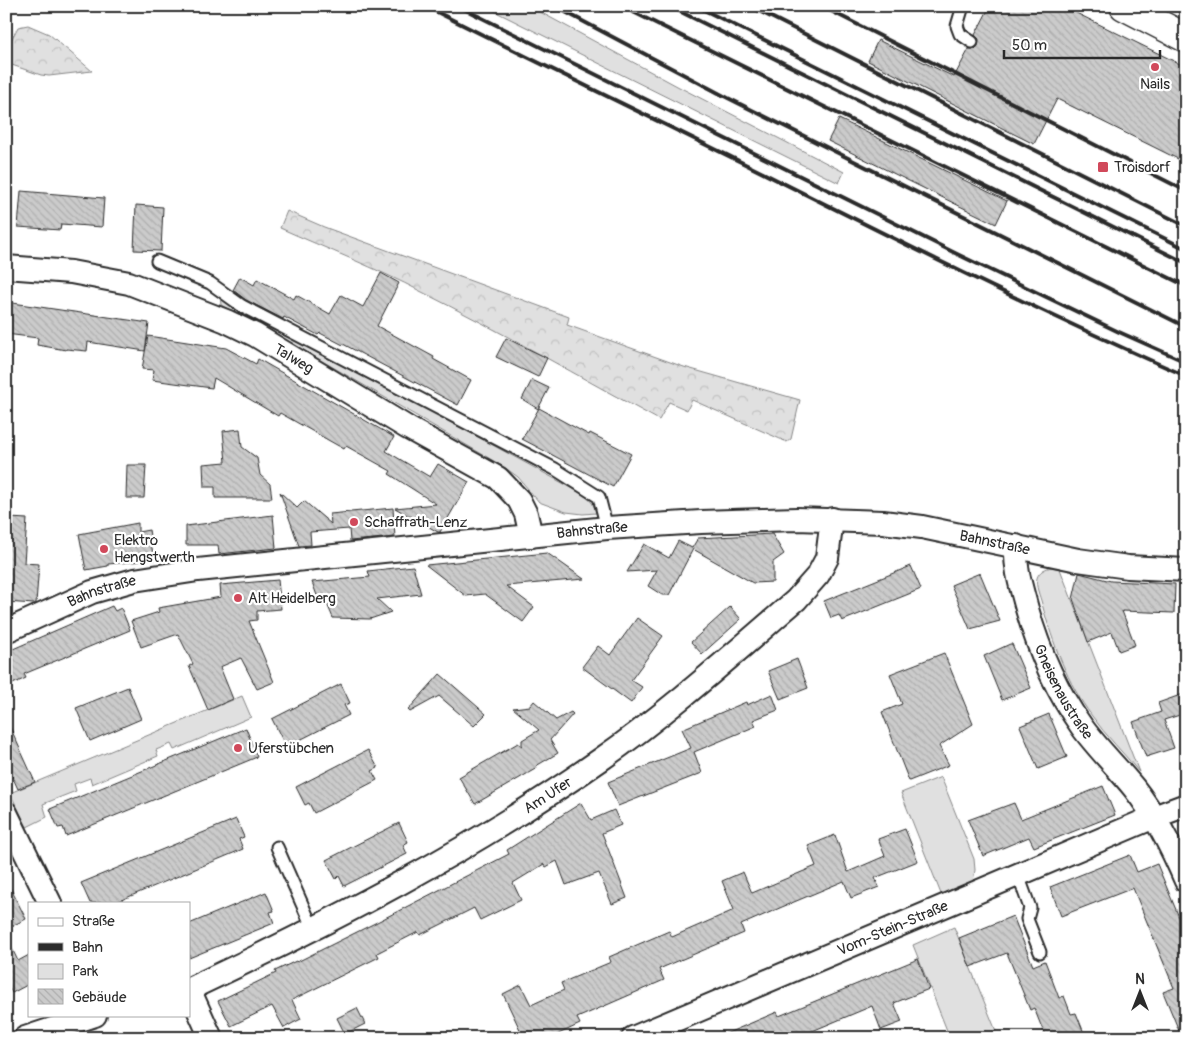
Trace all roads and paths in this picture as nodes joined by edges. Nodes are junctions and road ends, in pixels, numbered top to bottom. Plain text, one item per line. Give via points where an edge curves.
1 (963, 6) edge
2 (1124, 6) edge
3 (1186, 38) edge
4 (972, 42) dead end
5 (157, 261) dead end
6 (6, 266) edge
7 (832, 519) junction
8 (607, 528) junction
9 (531, 536) junction
10 (1016, 546) junction
11 (1186, 570) edge
12 (6, 631) edge
13 (1186, 805) edge
14 (6, 814) edge
15 (1154, 816) junction
16 (277, 847) dead end
17 (1018, 875) junction
18 (1186, 881) edge
19 (50, 902) edge
20 (313, 929) junction
21 (1040, 952) dead end
22 (190, 989) edge
23 (190, 991) edge
24 (92, 1016) edge
25 (25, 1038) edge
26 (211, 1038) edge
27 (633, 1038) edge

1 - 4 lane via 957,26 960,34
2 - 3 main road
5 - 8 lane, Talweg via 210,283 242,306 563,474 599,497
6 - 9 street, Talweg via 71,272 129,284 255,335 408,428 498,478 519,500
7 - 8 street, Bahnstraße
7 - 10 street, Bahnstraße via 922,527
7 - 20 street, Am Ufer via 827,558 818,575 796,600 640,732 468,845
8 - 9 street, Bahnstraße
9 - 12 street, Bahnstraße via 198,570 134,580 92,592
10 - 11 street, Bahnstraße via 1078,560
10 - 15 street, Gneisenaustraße via 1015,564 1020,584 1052,677 1082,727
13 - 15 street
14 - 19 street
15 - 17 street, Vom-Stein-Straße
15 - 18 street, Gneisenaustraße
16 - 20 lane
17 - 21 lane via 1030,908 1027,919
17 - 27 street, Vom-Stein-Straße
20 - 22 street, Am Ufer
23 - 26 street
24 - 25 street

